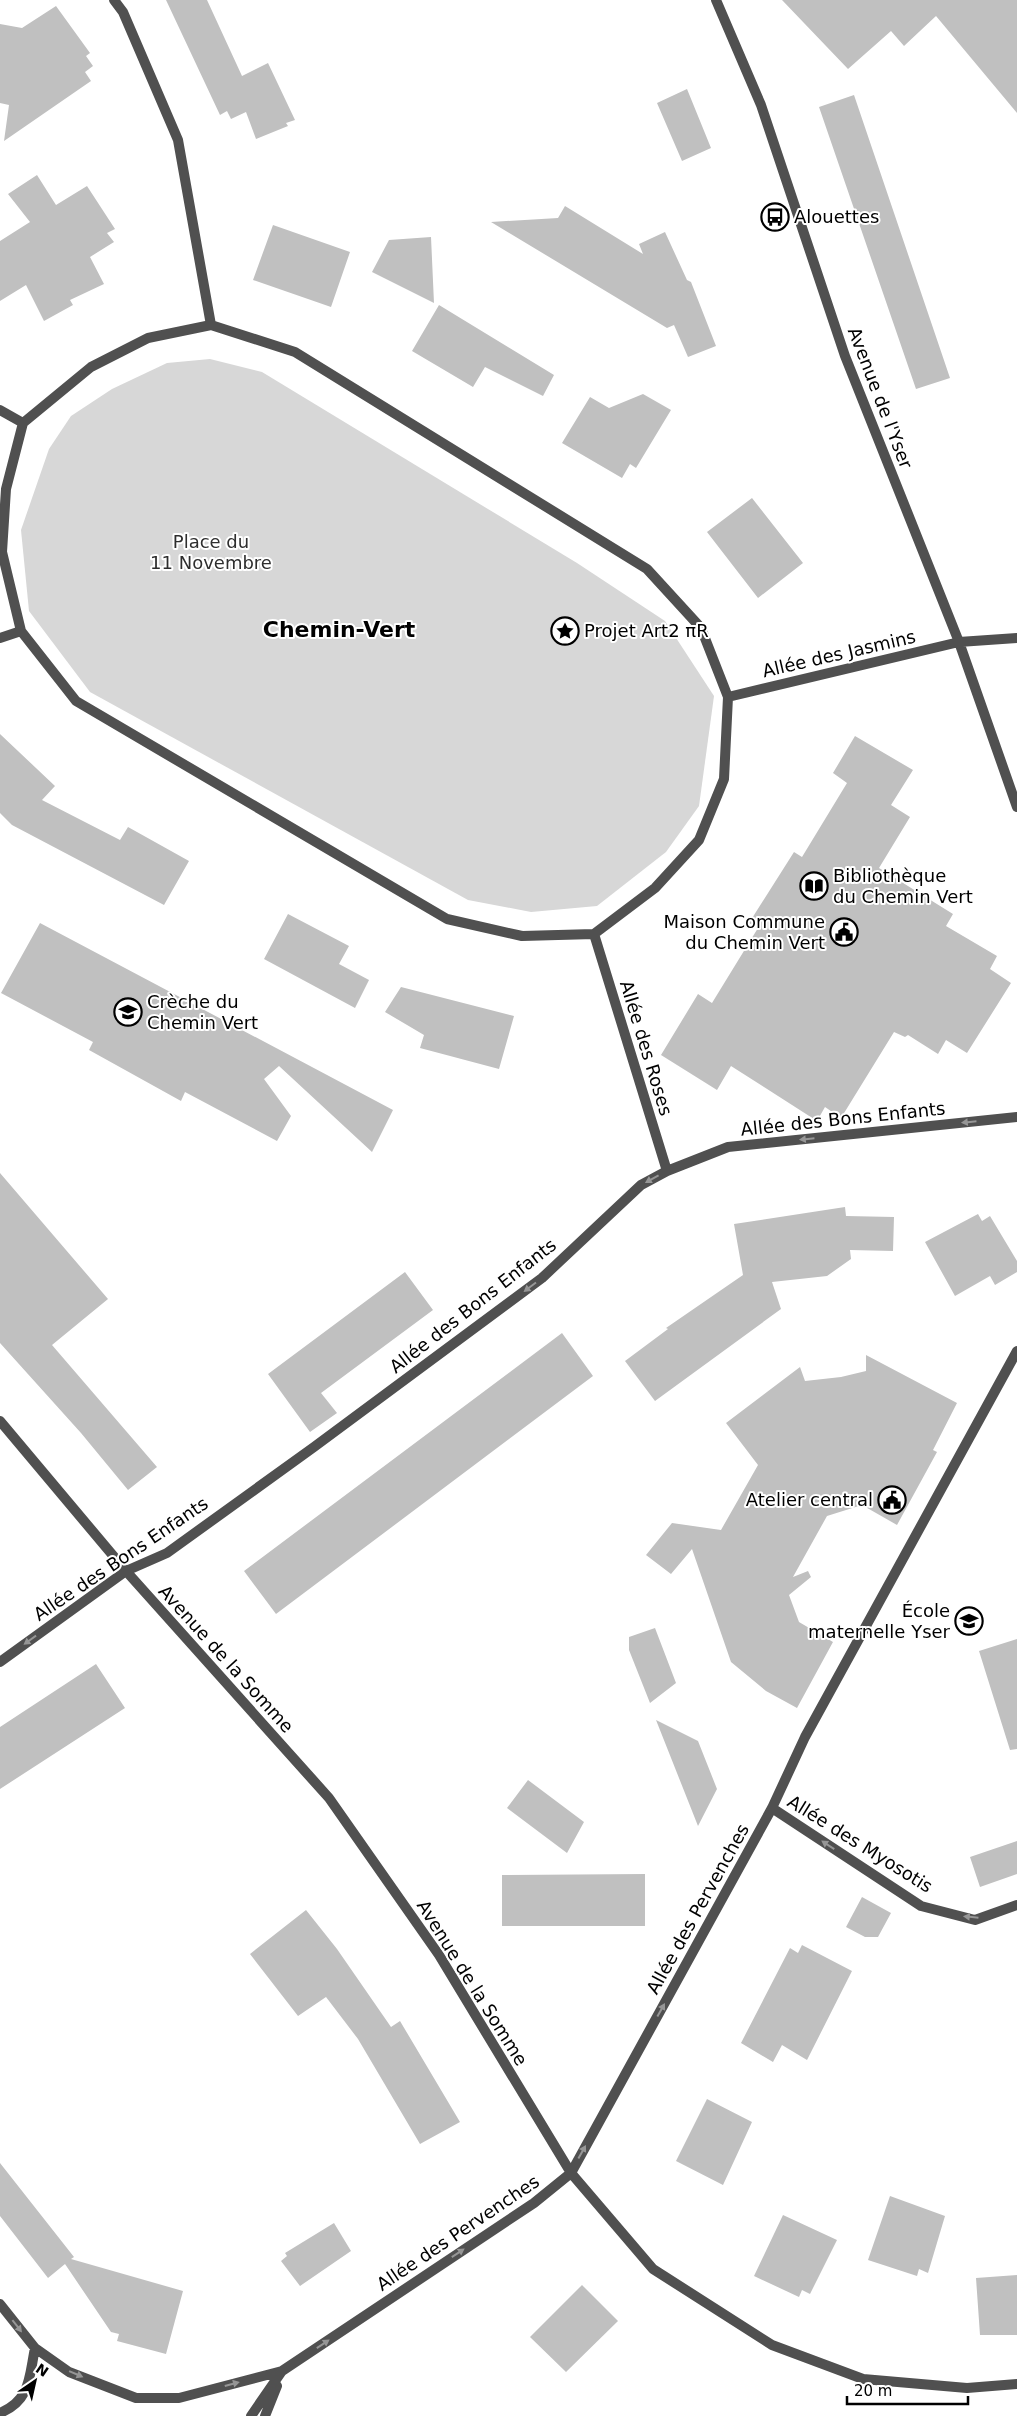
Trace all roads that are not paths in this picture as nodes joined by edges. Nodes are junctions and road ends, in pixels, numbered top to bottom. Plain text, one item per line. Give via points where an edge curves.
1 (114, 0) edge
2 (716, 0) edge
3 (211, 324) junction
4 (0, 410) edge
5 (23, 423) junction
6 (21, 631) junction
7 (0, 638) edge
8 (1017, 638) edge
9 (959, 642) junction
10 (728, 697) junction
11 (1017, 808) edge
12 (594, 934) junction
13 (1017, 1117) edge
14 (667, 1171) junction
15 (1017, 1351) edge
16 (0, 1421) edge
17 (126, 1571) junction
18 (0, 1662) edge
19 (772, 1808) junction
20 (1017, 1906) edge
21 (571, 2173) junction
22 (0, 2304) edge
23 (35, 2348) junction
24 (282, 2371) junction
25 (1017, 2384) edge
26 (0, 2413) edge
27 (250, 2416) edge
28 (265, 2416) edge

1 - 3 street via 123,12 178,140
2 - 9 street, Avenue de l'Yser via 761,106 845,356
3 - 5 street via 148,338 91,367
3 - 10 street via 295,352 648,569 701,628
4 - 5 street
5 - 6 street via 6,489 2,552
6 - 7 street
6 - 12 street via 76,701 447,919 522,936
8 - 9 street, Allée des Jasmins
9 - 10 street, Allée des Jasmins
9 - 11 street, Avenue de l'Yser
10 - 12 street via 724,779 699,840 655,888
12 - 14 street, Allée des Roses
13 -> 14 street, Allée des Bons Enfants via 728,1147
14 -> 17 street, Allée des Bons Enfants via 641,1185 542,1278 314,1447 167,1553
15 - 19 street, Allée des Pervenches via 805,1737
16 - 17 street, Avenue de la Somme
17 -> 18 street, Allée des Bons Enfants
17 - 21 street, Avenue de la Somme via 330,1798 439,1955
20 -> 19 street, Allée des Myosotis via 974,1920 921,1906
21 -> 19 street, Allée des Pervenches
24 -> 21 street, Allée des Pervenches via 534,2203
21 - 25 street, Avenue de la Somme via 653,2269 772,2345 863,2379 967,2388
22 -> 23 street
23 -> 24 street via 69,2372 136,2398 178,2398
23 - 26 street via 26,2391 14,2407
24 - 27 street
24 - 28 street

